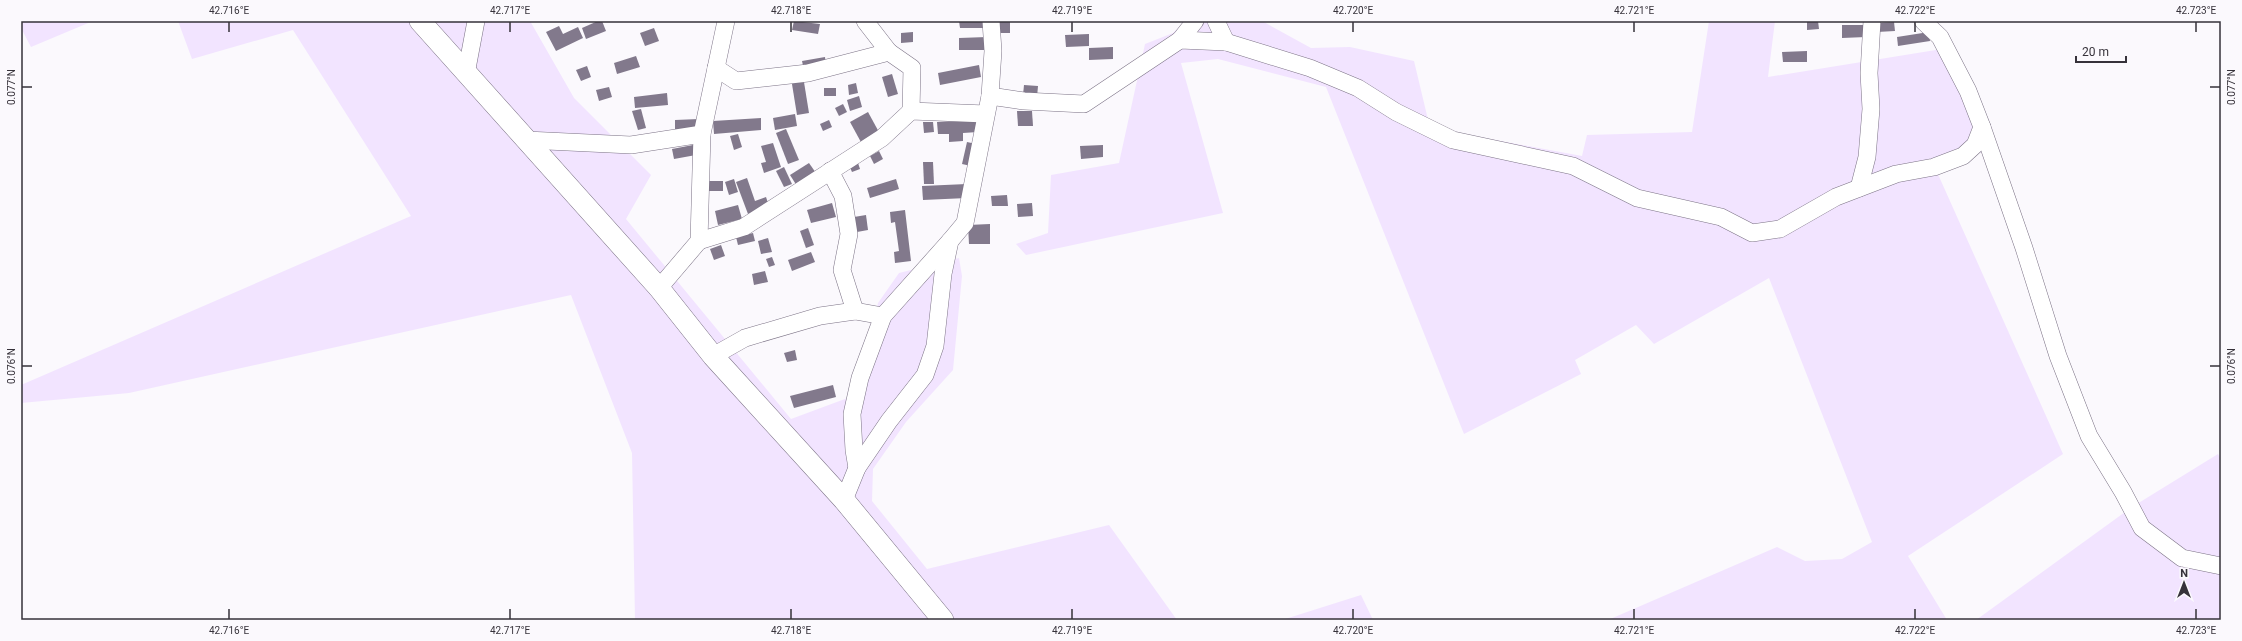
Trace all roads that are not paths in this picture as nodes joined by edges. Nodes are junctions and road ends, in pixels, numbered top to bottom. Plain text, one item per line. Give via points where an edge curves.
1 (420, 21) edge
2 (476, 21) edge
3 (726, 21) edge
4 (865, 21) edge
5 (992, 21) edge
6 (1195, 21) edge
7 (1216, 21) edge
8 (1872, 21) edge
9 (1924, 21) edge
10 (1180, 40) junction
11 (1226, 42) junction
12 (889, 52) junction
13 (716, 68) junction
14 (466, 74) junction
15 (990, 96) junction
16 (912, 111) junction
17 (986, 114) junction
18 (1982, 127) junction
19 (702, 134) junction
20 (526, 140) junction
21 (830, 171) junction
22 (1859, 188) junction
23 (699, 241) junction
24 (950, 241) junction
25 (660, 288) junction
26 (855, 311) junction
27 (882, 316) junction
28 (713, 356) junction
29 (857, 468) junction
30 (844, 500) junction
31 (2221, 566) edge
32 (943, 620) edge

1 - 14 street
2 - 14 street
3 - 13 street
4 - 12 street
5 - 15 street
6 - 10 street
7 - 11 street
8 - 22 street via 1867,157
9 - 18 street via 1940,36 1968,91
10 - 11 street
10 - 15 street via 1084,104 1024,101
11 - 22 street via 1310,68 1358,88 1396,112 1453,140 1573,166 1637,198 1721,216 1752,233 1780,229 1836,197
12 - 13 street via 808,73 736,81
12 - 16 street via 912,68
13 - 19 street
14 - 20 street
15 - 17 street
16 - 17 street
16 - 21 street via 882,138
17 - 24 street via 965,223
18 - 22 street via 1975,144 1962,156 1934,167 1896,174
18 - 31 street via 2058,356 2089,436 2142,528 2182,558
19 - 20 street via 631,145
19 - 23 street
20 - 25 street
21 - 23 street via 744,227
21 - 26 street via 843,196 849,234 842,270
23 - 25 street
24 - 27 street
24 - 29 street via 943,274 935,346 925,375
25 - 28 street
26 - 27 street
26 - 28 street via 820,316 745,338
27 - 29 street via 860,378 852,414
28 - 30 street
29 - 30 street
30 - 32 street

